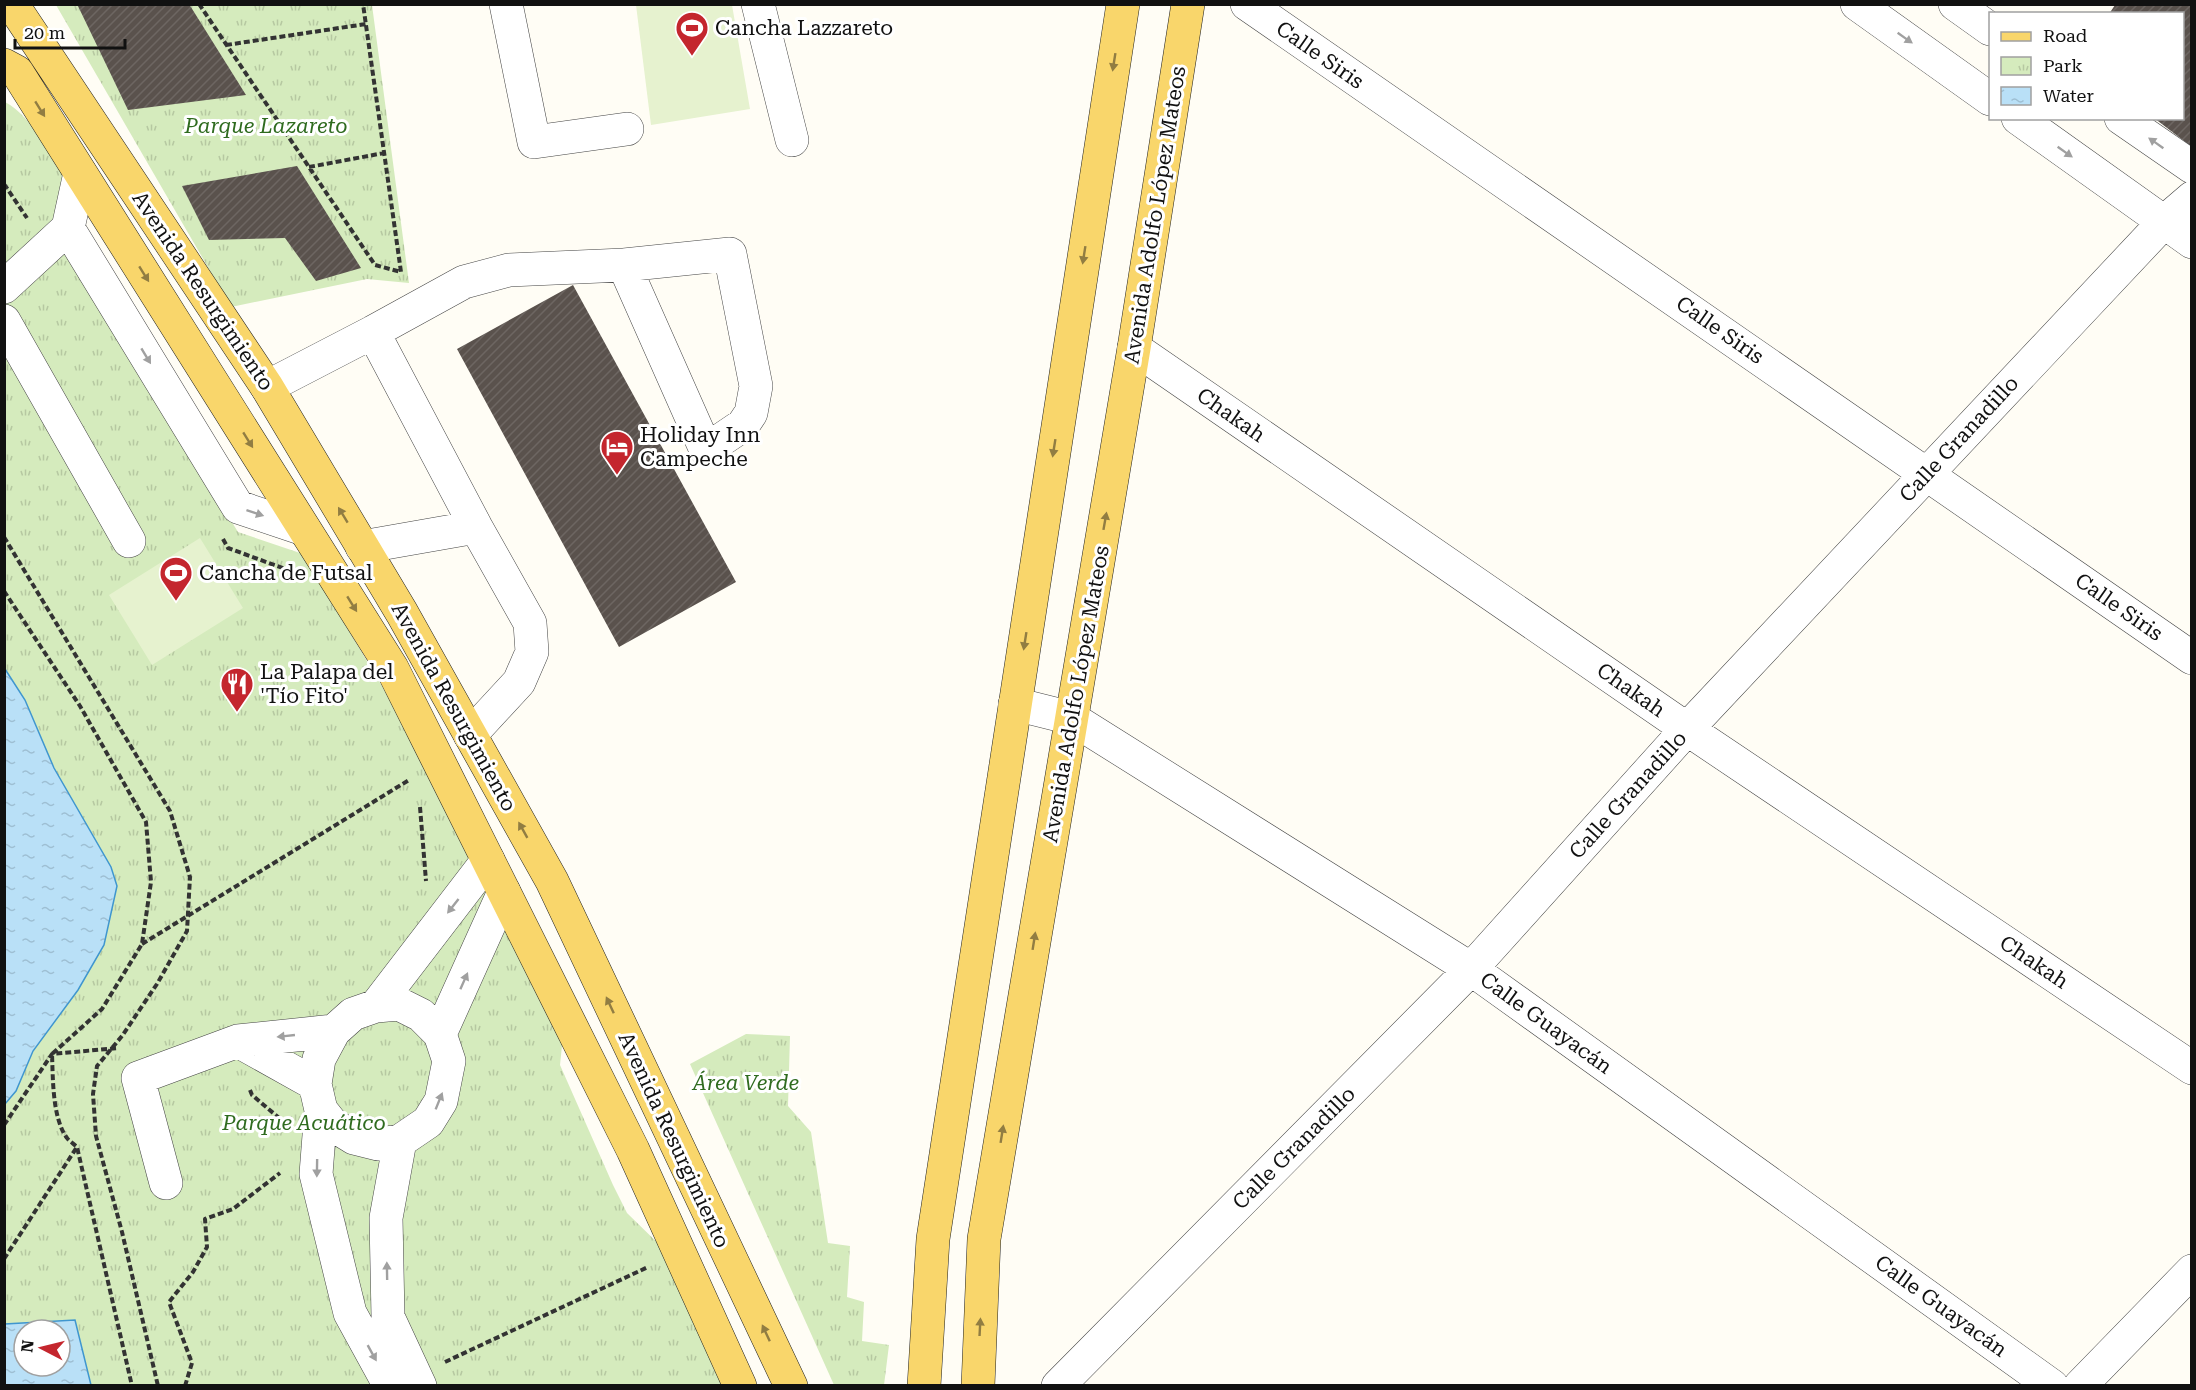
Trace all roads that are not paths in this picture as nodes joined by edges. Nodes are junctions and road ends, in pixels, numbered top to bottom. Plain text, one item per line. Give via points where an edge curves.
1 (12, 4) edge
2 (506, 4) edge
3 (758, 4) edge
4 (1123, 4) edge
5 (1188, 4) edge
6 (1247, 4) edge
7 (1857, 4) edge
8 (1955, 4) edge
9 (1989, 28) edge
10 (4, 65) edge
11 (1989, 98) edge
12 (2021, 120) edge
13 (2124, 120) edge
14 (627, 129) dead end
15 (792, 140) dead end
16 (2192, 167) edge
17 (80, 173) junction
18 (2192, 198) edge
19 (2164, 222) junction
20 (68, 228) junction
21 (2192, 242) edge
22 (624, 265) junction
23 (4, 287) edge
24 (4, 321) edge
25 (373, 332) junction
26 (1134, 348) junction
27 (267, 387) junction
28 (1927, 473) junction
29 (476, 527) junction
30 (304, 529) junction
31 (129, 541) dead end
32 (362, 547) junction
33 (2192, 658) edge
34 (1015, 704) junction
35 (1071, 718) junction
36 (1687, 729) junction
37 (470, 735) junction
38 (488, 860) junction
39 (504, 892) junction
40 (1471, 969) junction
41 (376, 1006) junction
42 (334, 1031) junction
43 (440, 1034) junction
44 (238, 1041) junction
45 (2192, 1068) edge
46 (318, 1097) junction
47 (400, 1141) junction
48 (166, 1183) dead end
49 (2192, 1271) edge
50 (429, 1375) edge
51 (390, 1386) edge
52 (740, 1386) edge
53 (791, 1386) edge
54 (924, 1386) edge
55 (978, 1386) edge
56 (1058, 1386) edge
57 (2052, 1386) edge
58 (2080, 1386) edge

1 - 27 main road, Avenida Resurgimiento
2 - 14 street via 534,142
3 - 15 street
4 -> 34 main road
5 - 26 main road, Avenida Adolfo López Mateos
6 - 28 street, Calle Siris
7 -> 11 street
8 - 9 street
10 -> 17 main road, Avenida Resurgimiento via 16,72
12 -> 19 street
16 -> 13 street
17 - 20 street
17 -> 30 main road, Avenida Resurgimiento
18 - 19 street, Calle Granadillo
19 - 21 street
19 - 28 street, Calle Granadillo
20 - 23 street
20 -> 30 street via 238,507
22 - 22 street via 701,440 706,450 743,425 751,413 756,386 730,254
22 - 25 street via 509,270 464,282
24 - 31 street
25 - 27 street
25 - 29 street
35 -> 26 main road, Avenida Adolfo López Mateos
26 - 36 street, Chakah
32 -> 27 main road, Avenida Resurgimiento
28 - 33 street, Calle Siris
28 - 36 street, Calle Granadillo
29 - 32 street
29 - 37 street via 530,623 532,652 519,681
30 -> 38 main road, Avenida Resurgimiento via 392,668
32 - 37 main road, Avenida Resurgimiento
34 - 35 street, Calle Guayacán
34 - 54 main road via 933,1239
35 - 40 street, Calle Guayacán
55 -> 35 main road, Avenida Adolfo López Mateos via 984,1239
36 - 40 street, Calle Granadillo
36 - 45 street, Chakah
53 -> 37 main road, Avenida Resurgimiento via 552,881
38 - 39 main road, Avenida Resurgimiento
38 -> 41 street
43 -> 39 street
39 - 52 main road, Avenida Resurgimiento via 633,1150
40 - 56 street, Calle Granadillo
40 - 57 street, Calle Guayacán
41 - 42 street via 354,1014
41 - 43 street via 399,1004 421,1015
42 -> 44 street
42 - 46 street via 319,1059
47 -> 43 street via 428,1122 441,1101 449,1061
44 - 46 street
44 - 48 street via 138,1078
46 - 47 street via 333,1125 354,1138 378,1144
46 -> 51 street via 316,1174 350,1313
50 -> 47 street via 388,1317 386,1218
49 - 58 street

